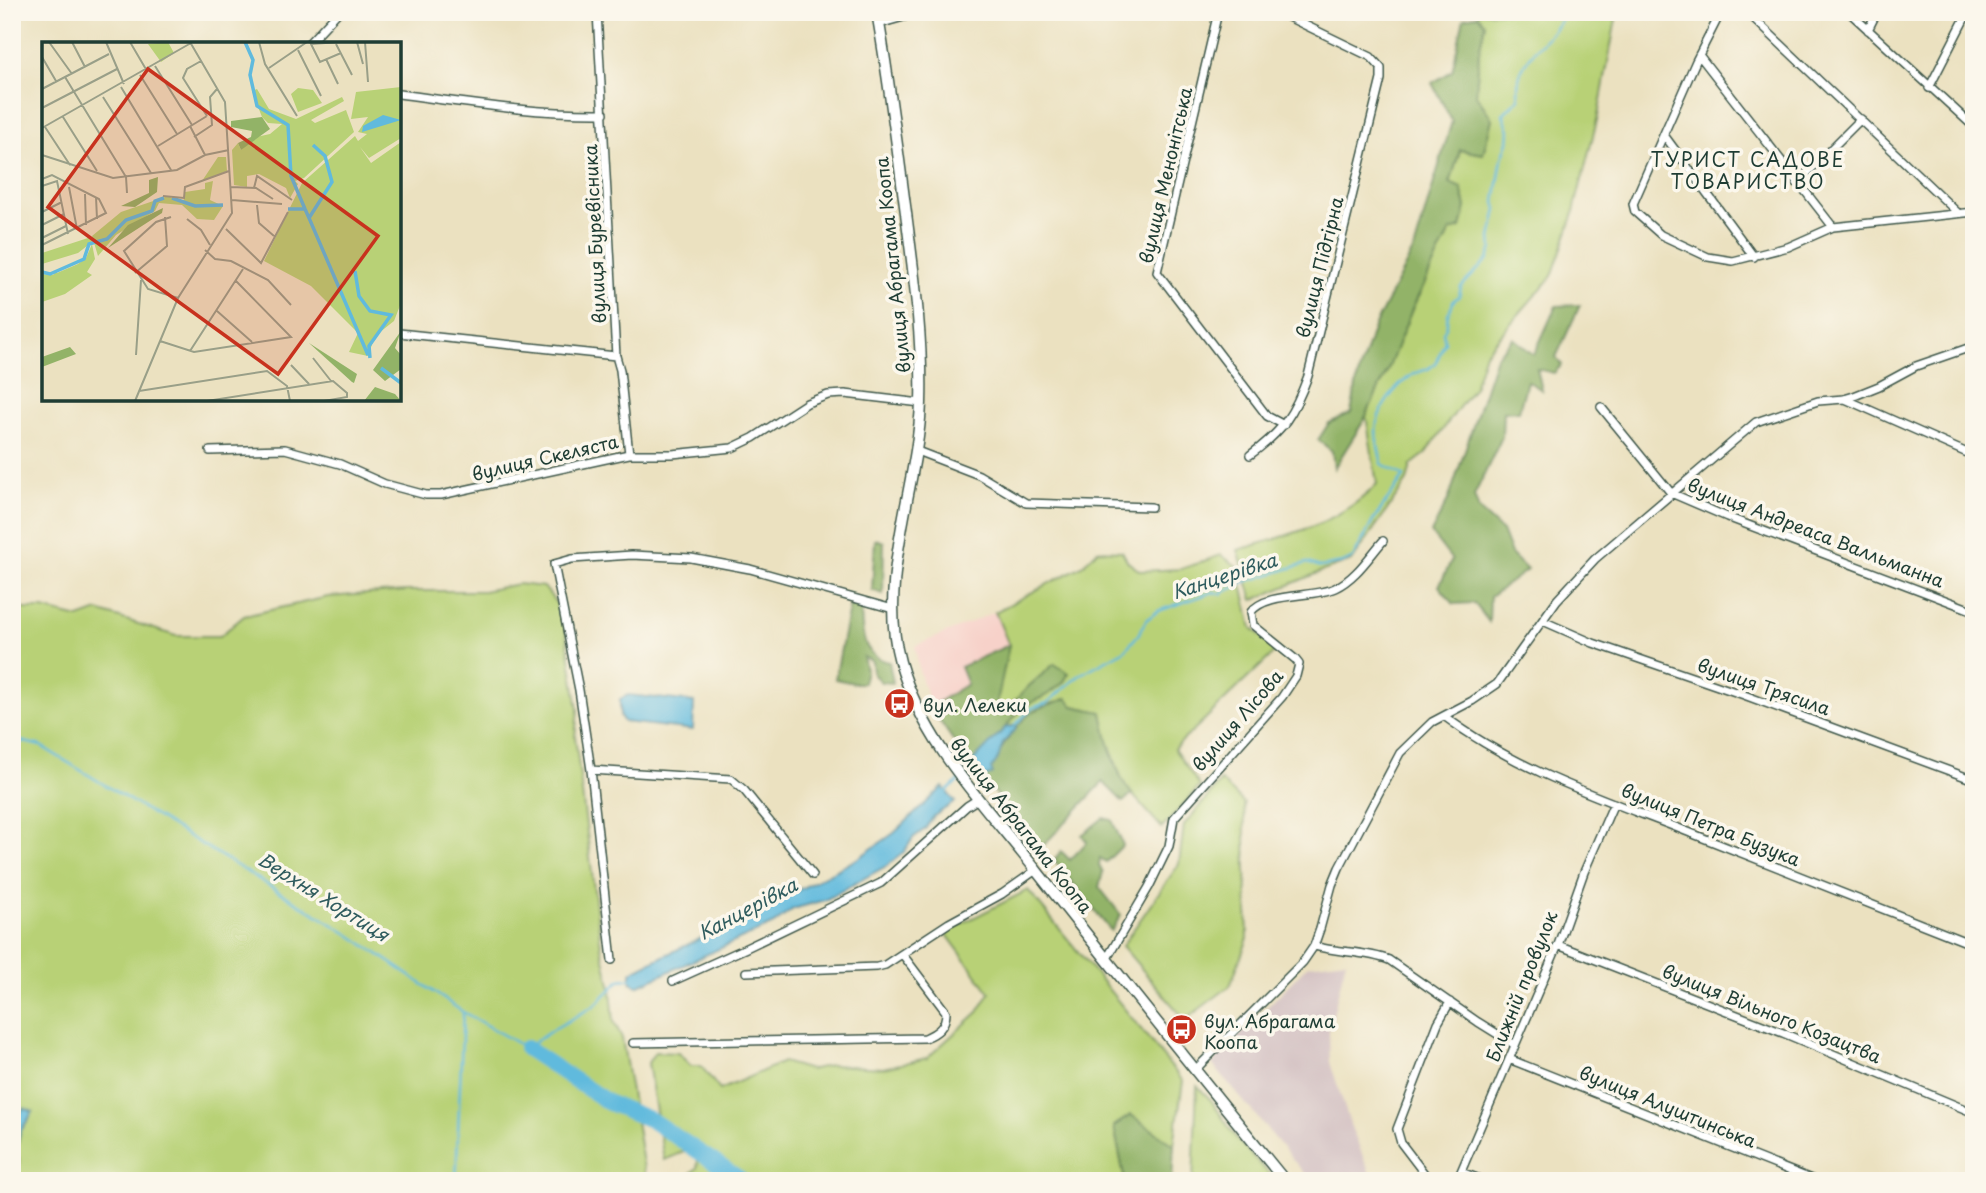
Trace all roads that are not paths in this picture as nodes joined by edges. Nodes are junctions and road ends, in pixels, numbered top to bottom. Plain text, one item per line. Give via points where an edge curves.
1 (338, 12) edge
2 (597, 12) edge
3 (921, 12) edge
4 (1218, 12) edge
5 (1278, 12) edge
6 (1721, 12) edge
7 (1747, 12) edge
8 (1849, 12) edge
9 (1877, 12) edge
10 (1968, 12) edge
11 (878, 18) edge
12 (1868, 30) junction
13 (310, 42) edge
14 (1699, 55) junction
15 (1929, 88) junction
16 (401, 94) edge
17 (604, 113) junction
18 (1861, 120) junction
19 (1974, 127) edge
20 (1664, 135) junction
21 (1797, 183) junction
22 (1974, 212) edge
23 (1958, 214) junction
24 (1833, 227) junction
25 (1754, 257) junction
26 (401, 333) edge
27 (1974, 346) edge
28 (616, 356) junction
29 (1844, 399) junction
30 (921, 403) junction
31 (1601, 407) dead end
32 (1284, 425) junction
33 (917, 451) junction
34 (210, 452) dead end
35 (629, 454) junction
36 (1250, 455) dead end
37 (1974, 456) edge
38 (1671, 493) junction
39 (1151, 507) dead end
40 (1383, 541) dead end
41 (893, 609) junction
42 (1974, 611) edge
43 (1543, 621) junction
44 (1444, 716) junction
45 (591, 770) junction
46 (1974, 780) edge
47 (978, 799) junction
48 (1614, 803) junction
49 (1036, 870) junction
50 (813, 875) dead end
51 (1558, 945) junction
52 (1974, 945) edge
53 (1314, 946) junction
54 (903, 955) junction
55 (612, 960) dead end
56 (1106, 960) junction
57 (746, 972) dead end
58 (673, 981) dead end
59 (1450, 1002) junction
60 (633, 1044) dead end
61 (1515, 1045) junction
62 (1509, 1059) junction
63 (1195, 1070) junction
64 (1974, 1113) edge
65 (1461, 1172) junction
66 (1285, 1181) edge
67 (1430, 1181) edge
68 (1457, 1181) edge
69 (1485, 1181) edge
70 (1816, 1181) edge

1 - 13 street
2 - 17 street, вулиця Буревісника
3 - 11 street
4 - 32 street, вулиця Менонітська via 1157,272 1267,415
5 - 32 street, вулиця Підгірна via 1371,57 1381,68 1313,361 1297,405
6 - 14 street
7 - 18 street
8 - 12 street
9 - 12 street
10 - 15 street
11 - 30 main road, вулиця Абрагама Коопа via 915,288
12 - 15 street
14 - 20 street
14 - 21 street
15 - 19 street
16 - 17 street
17 - 28 street, вулиця Буревісника
18 - 21 street
18 - 23 street
20 - 25 street
20 - 25 street via 1634,201 1635,212 1661,235 1708,257 1733,261
21 - 24 street
22 - 23 street
23 - 24 street
24 - 25 street
26 - 28 street
27 - 29 street
28 - 35 street, вулиця Буревісника
29 - 37 street
29 - 38 street via 1818,401 1756,422
30 - 33 main road, вулиця Абрагама Коопа
30 - 35 street, вулиця Скеляста via 828,395 807,402 732,448
31 - 38 street, вулиця Андреаса Валльманна
32 - 36 street, вулиця Підгірна
33 - 39 street via 979,475 1026,503
33 - 41 main road, вулиця Абрагама Коопа
34 - 35 street, вулиця Скеляста via 285,449 432,496
38 - 42 street, вулиця Андреаса Валльманна
38 - 43 street via 1586,568
40 - 56 street, вулиця Лісова via 1347,581 1334,588 1261,602 1251,612 1253,625 1299,664 1296,676 1178,811 1169,846
41 - 45 street via 750,569 691,558 632,555 554,564
41 - 47 main road, вулиця Абрагама Коопа via 900,662 915,704 941,752
43 - 44 street via 1497,684
43 - 46 street, вулиця Трясила via 1592,643
44 - 48 street, вулиця Петра Бузука via 1503,755
44 - 53 street via 1421,730 1400,753 1339,868
45 - 50 street via 731,779
45 - 55 street
47 - 49 main road, вулиця Абрагама Коопа
47 - 58 street via 881,883
48 - 51 street, Ближній провулок
48 - 52 street, вулиця Петра Бузука
49 - 54 street
49 - 56 main road, вулиця Абрагама Коопа
51 - 61 street, Ближній провулок
51 - 64 street, вулиця Вільного Козацтва
53 - 59 street via 1389,960
53 - 63 street
54 - 57 street via 877,967
54 - 60 street via 946,1013 945,1022 925,1038
56 - 63 main road, вулиця Абрагама Коопа
59 - 61 street
59 - 67 street via 1397,1129 1401,1143
61 - 62 street, Ближній провулок
62 - 65 street, Ближній провулок
62 - 70 street, вулиця Алуштинська
63 - 66 main road, вулиця Абрагама Коопа
65 - 68 street, Ближній провулок
65 - 69 street

